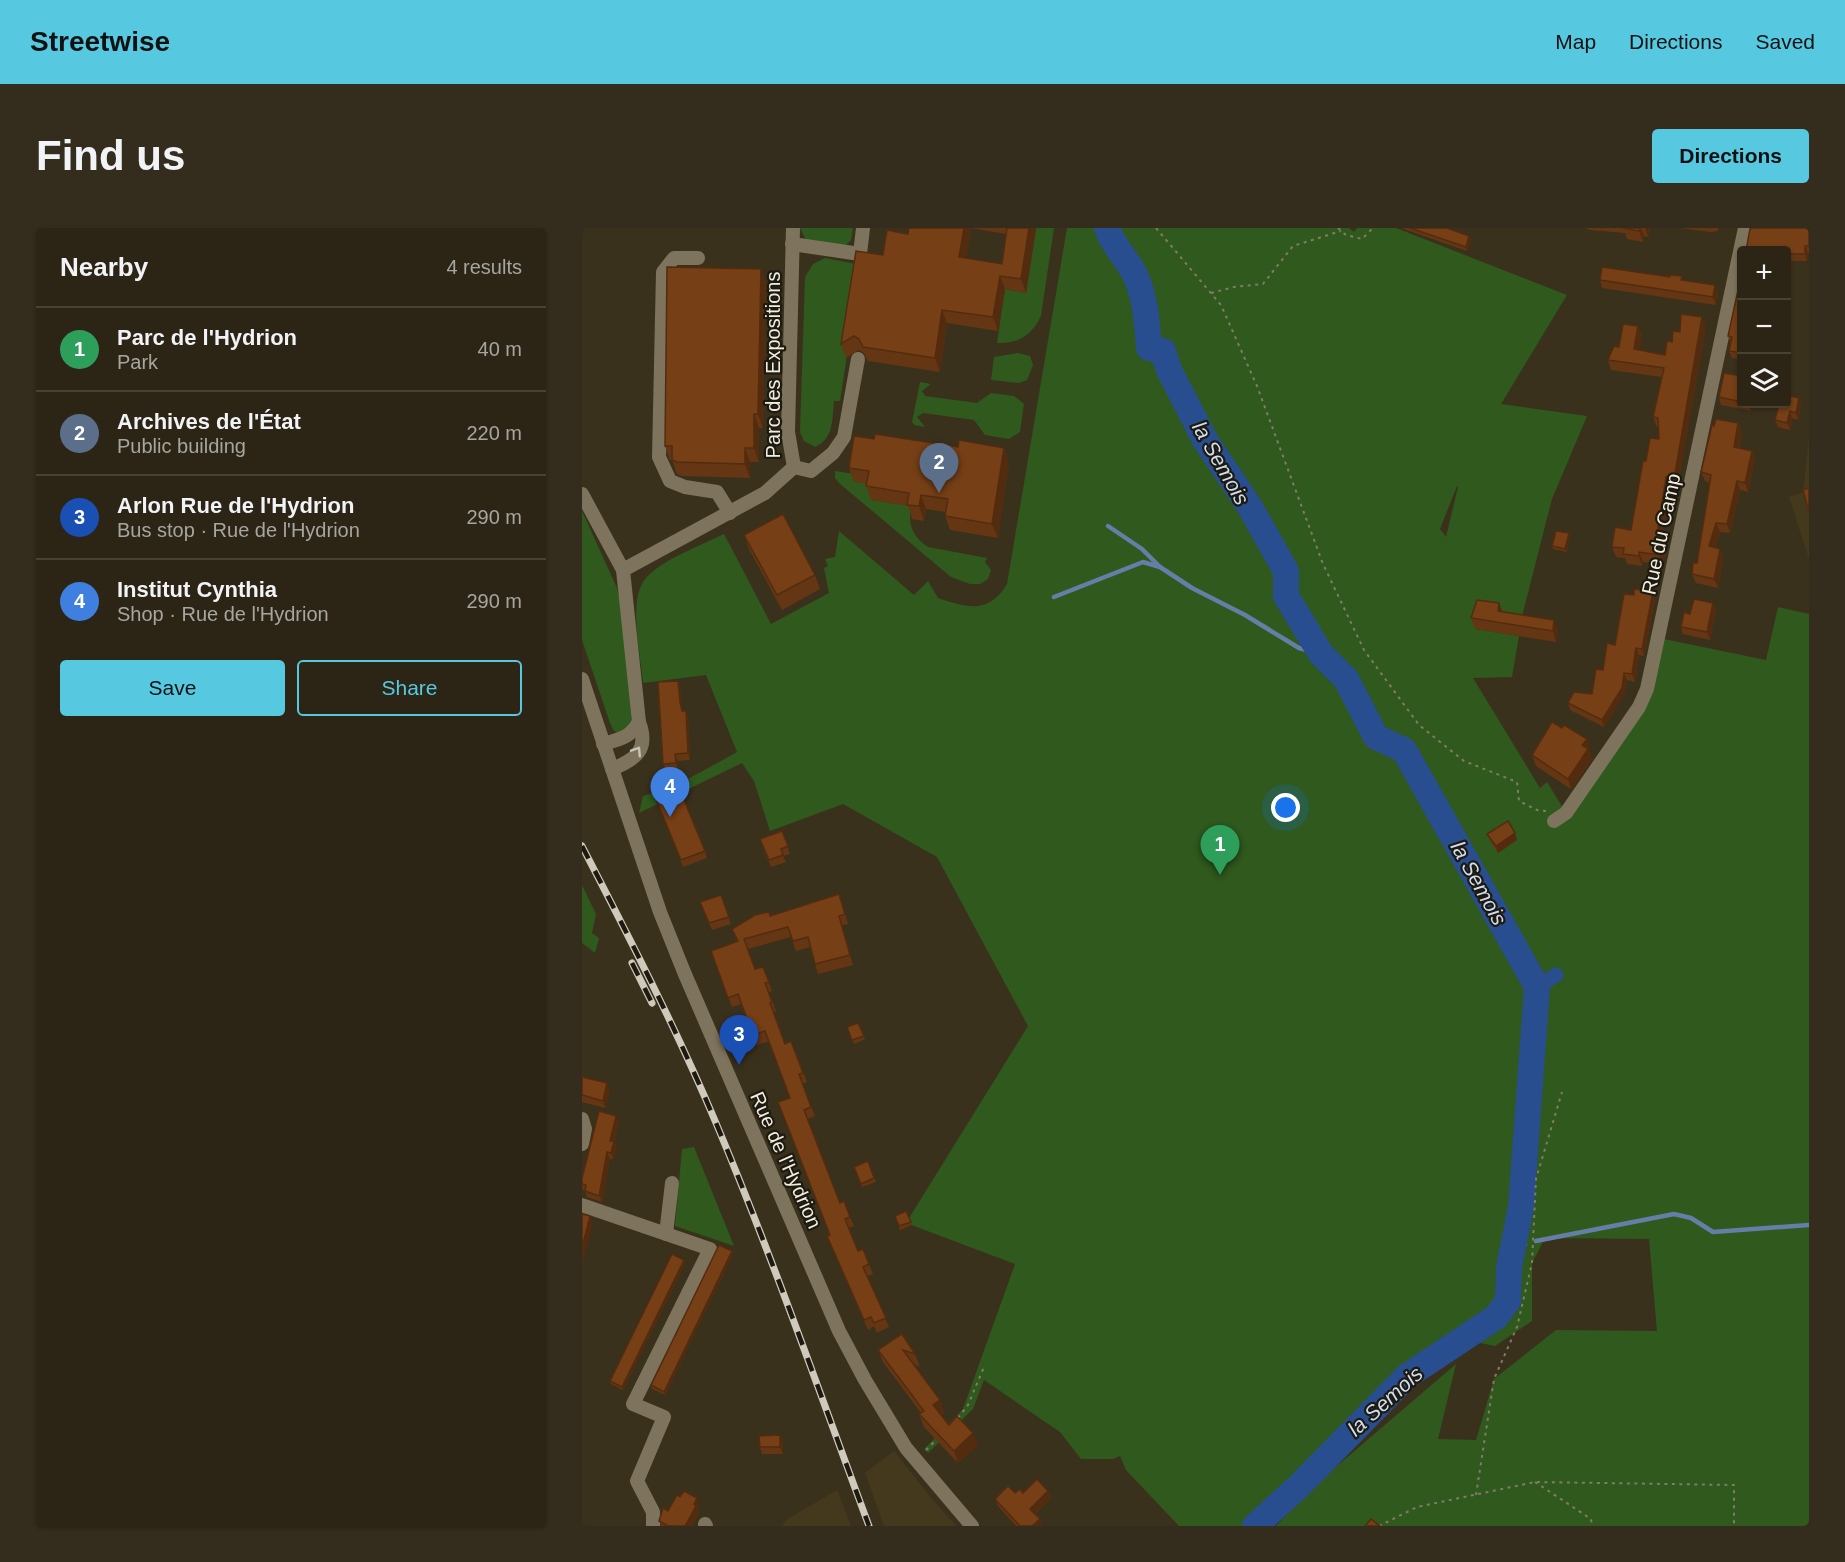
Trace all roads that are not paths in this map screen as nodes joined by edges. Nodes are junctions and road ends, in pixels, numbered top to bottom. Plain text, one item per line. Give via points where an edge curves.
1 (793, 228) edge
2 (863, 228) edge
3 (1745, 228) edge
4 (792, 244) junction
5 (698, 258) dead end
6 (858, 359) dead end
7 (794, 467) junction
8 (582, 494) edge
9 (730, 513) junction
10 (623, 570) junction
11 (582, 679) edge
12 (639, 722) junction
13 (603, 744) junction
14 (612, 769) junction
15 (1554, 821) dead end
16 (582, 1119) edge
17 (582, 1144) edge
18 (672, 1183) dead end
19 (582, 1205) edge
20 (666, 1233) junction
21 (653, 1526) edge
22 (972, 1526) edge

1 - 4 street, Parc des Expositions
2 - 4 street, Parc des Expositions via 860,254
3 - 15 street, Rue du Camp via 1647,689 1639,707 1566,813
4 - 7 street, Parc des Expositions via 788,432
5 - 9 street via 674,258 663,272 659,457 670,481 717,492
6 - 7 street via 844,436 833,453 810,471
7 - 9 street, Parc des Expositions via 765,493
8 - 10 street
9 - 10 street, Parc des Expositions
10 - 12 street
11 - 13 street, Rue de l'Hydrion
12 - 13 street via 625,738
14 -> 12 street via 637,754 643,735
13 - 14 street, Rue de l'Hydrion
14 - 22 street, Rue de l'Hydrion via 684,972 839,1331 885,1416 916,1461
16 - 17 street
18 - 20 street
19 - 20 street
20 - 21 street via 710,1249 633,1404 664,1417 637,1481 653,1512

